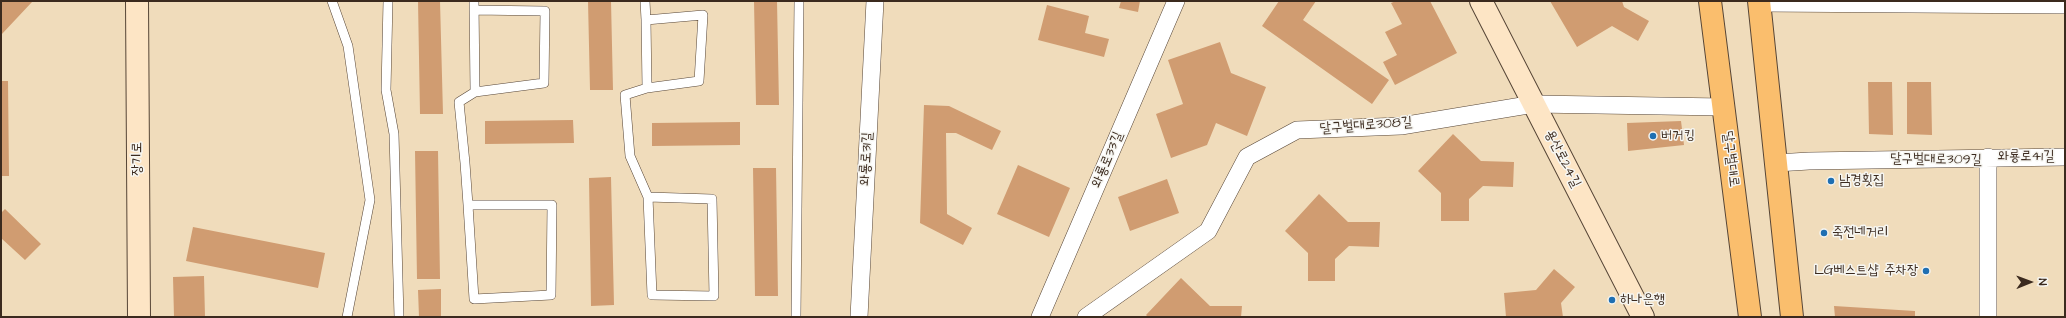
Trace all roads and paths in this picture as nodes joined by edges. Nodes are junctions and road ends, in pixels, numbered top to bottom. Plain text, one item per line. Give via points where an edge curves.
1 (137, 1) edge
2 (332, 1) edge
3 (388, 1) edge
4 (646, 1) edge
5 (799, 1) edge
6 (875, 1) edge
7 (1481, 1) edge
8 (1710, 1) edge
9 (1176, 2) edge
10 (1759, 2) edge
11 (1993, 3) edge
12 (2065, 5) edge
13 (474, 6) edge
14 (646, 20) junction
15 (647, 88) junction
16 (475, 92) junction
17 (1534, 104) junction
18 (1723, 106) junction
19 (1988, 157) junction
20 (2065, 158) edge
21 (1776, 163) junction
22 (648, 198) junction
23 (468, 205) junction
24 (139, 317) edge
25 (347, 317) edge
26 (399, 317) edge
27 (796, 317) edge
28 (858, 317) edge
29 (1040, 317) edge
30 (1086, 317) edge
31 (1643, 317) edge
32 (1750, 317) edge
33 (1792, 317) edge
34 (1988, 317) edge

1 - 24 street, 장기로
2 - 25 lane via 348,46 370,200
3 - 26 lane via 386,90 394,134
4 - 14 lane
5 - 27 lane
6 - 28 street, 와룡로31길
7 - 17 street, 용산로24길
8 - 18 main road, 달구벌대로
9 - 29 street, 와룡로33길
10 - 11 street
10 - 21 main road
11 - 12 street
13 - 16 lane
13 - 16 lane via 545,11 544,84
14 - 15 lane
14 - 15 lane via 703,15 699,81
15 - 22 lane via 625,95 630,156
16 - 23 lane via 459,102
17 - 18 street, 달구벌대로308길
17 - 30 street, 달구벌대로308길 via 1401,126 1298,130 1247,157 1208,231
17 - 31 street, 용산로24길
18 - 32 main road, 달구벌대로
19 - 20 street, 와룡로41길
19 - 21 street, 달구벌대로309길 via 1808,160
19 - 34 street, 달구벌대로309길
21 - 33 main road
22 - 22 lane via 652,295 714,296 712,199
23 - 23 lane via 474,299 551,295 552,205

